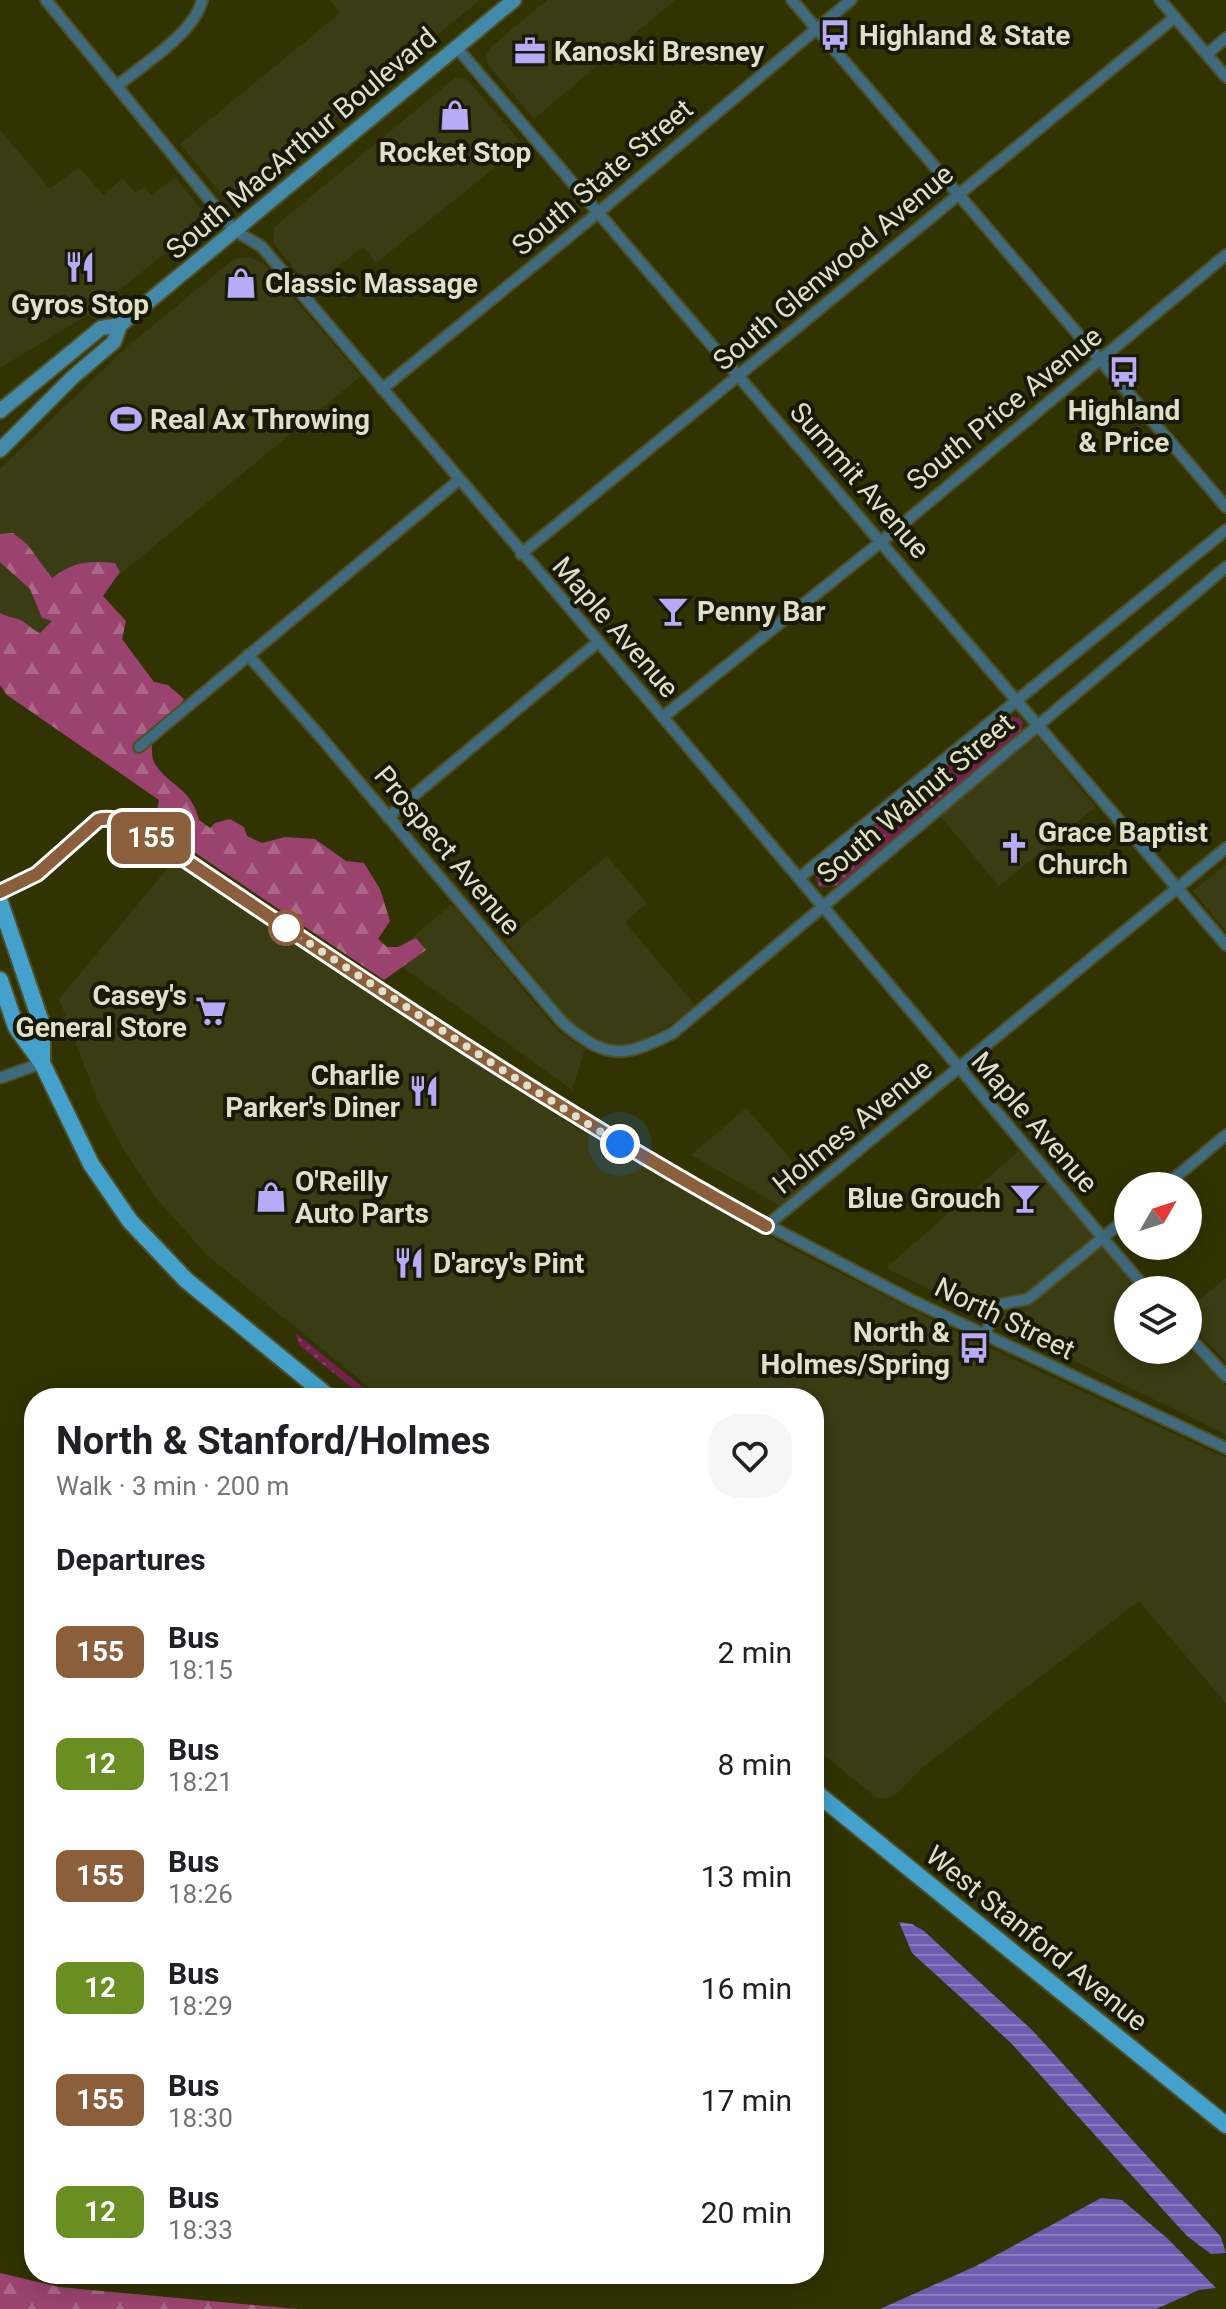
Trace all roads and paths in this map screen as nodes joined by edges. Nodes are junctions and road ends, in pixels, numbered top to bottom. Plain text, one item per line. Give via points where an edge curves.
1 (46, 0) edge
2 (202, 0) edge
3 (514, 0) edge
4 (792, 0) edge
5 (851, 0) edge
6 (1160, 0) edge
7 (1175, 17) junction
8 (816, 30) junction
9 (1226, 38) edge
10 (457, 48) junction
11 (1207, 54) junction
12 (1226, 77) edge
13 (117, 86) junction
14 (960, 195) junction
15 (599, 211) junction
16 (235, 231) junction
17 (1226, 255) edge
18 (120, 325) junction
19 (1100, 360) junction
20 (739, 376) junction
21 (382, 389) junction
22 (0, 411) edge
23 (0, 450) edge
24 (459, 480) junction
25 (1226, 507) edge
26 (1226, 530) edge
27 (882, 541) junction
28 (521, 554) junction
29 (1226, 567) edge
30 (598, 642) junction
31 (248, 655) junction
32 (1017, 701) junction
33 (663, 717) junction
34 (1038, 726) junction
35 (139, 747) dead end
36 (388, 817) junction
37 (1226, 848) edge
38 (799, 878) junction
39 (1178, 888) junction
40 (0, 892) edge
41 (0, 902) edge
42 (823, 906) junction
43 (1226, 945) edge
44 (0, 980) edge
45 (626, 1052) joint
46 (42, 1063) junction
47 (959, 1070) junction
48 (0, 1078) edge
49 (1226, 1135) edge
50 (1182, 1172) edge
51 (766, 1226) junction
52 (1114, 1228) edge
53 (1102, 1237) junction
54 (1135, 1276) edge
55 (985, 1335) junction
56 (1202, 1351) edge
57 (1226, 1376) edge
58 (318, 1388) edge
59 (1226, 1448) edge
60 (824, 1799) edge
61 (1226, 2125) edge

1 - 13 street, Maple Avenue
2 - 13 street via 181,33
3 - 10 main road, South MacArthur Boulevard
4 - 8 street
5 - 8 street, South State Street
6 - 7 street
7 - 11 street
7 - 14 street, South Glenwood Avenue
8 - 14 street
8 - 15 street, South State Street
9 - 11 street
10 - 15 street, Summit Avenue
10 - 16 main road, South MacArthur Boulevard
11 - 12 street
13 - 16 street, Maple Avenue
14 - 19 street
14 - 20 street, South Glenwood Avenue
15 - 20 street, Summit Avenue
15 - 21 street, South State Street
16 - 18 main road, South MacArthur Boulevard
16 - 21 street, Maple Avenue via 261,246
17 - 19 street, South Price Avenue
18 - 22 main road, South MacArthur Boulevard via 101,328
18 - 23 main road, South MacArthur Boulevard via 114,342
19 - 25 street
19 - 27 street, South Price Avenue
20 - 27 street, Summit Avenue
20 - 28 street, South Glenwood Avenue
21 - 24 street, Maple Avenue
24 - 28 street, Maple Avenue
24 - 31 street
26 - 32 street, South Walnut Street
27 - 32 street, Summit Avenue
27 - 33 street, South Price Avenue
28 - 30 street, Maple Avenue
29 - 34 street, South Walnut Street
30 - 33 street, Maple Avenue
30 - 36 street
31 - 35 street
31 - 36 street, Prospect Avenue
32 - 34 street, Summit Avenue
32 - 38 street, South Walnut Street
33 - 38 street, Maple Avenue
34 - 39 street, Summit Avenue
34 - 42 street, South Walnut Street
36 - 45 street, Prospect Avenue via 563,1023 598,1049
37 - 39 street, Holmes Avenue
38 - 42 street, Maple Avenue
39 - 43 street, Summit Avenue
39 - 47 street, Holmes Avenue
40 - 51 street, North Street via 37,874 98,820 120,820 620,1144
41 - 46 main road via 42,1025
42 - 45 street, South Walnut Street via 673,1033
42 - 47 street, Maple Avenue
44 - 46 main road via 16,1027
46 - 48 street
46 - 58 main road via 91,1164 150,1245 203,1296
47 - 51 street, Holmes Avenue
47 - 53 street, Maple Avenue
49 - 50 street
51 - 55 street, North Street
52 - 53 street
53 - 54 street, Maple Avenue
53 - 55 street via 1028,1299 997,1305
55 - 59 street, North Street
56 - 57 street
60 - 61 main road, West Stanford Avenue

